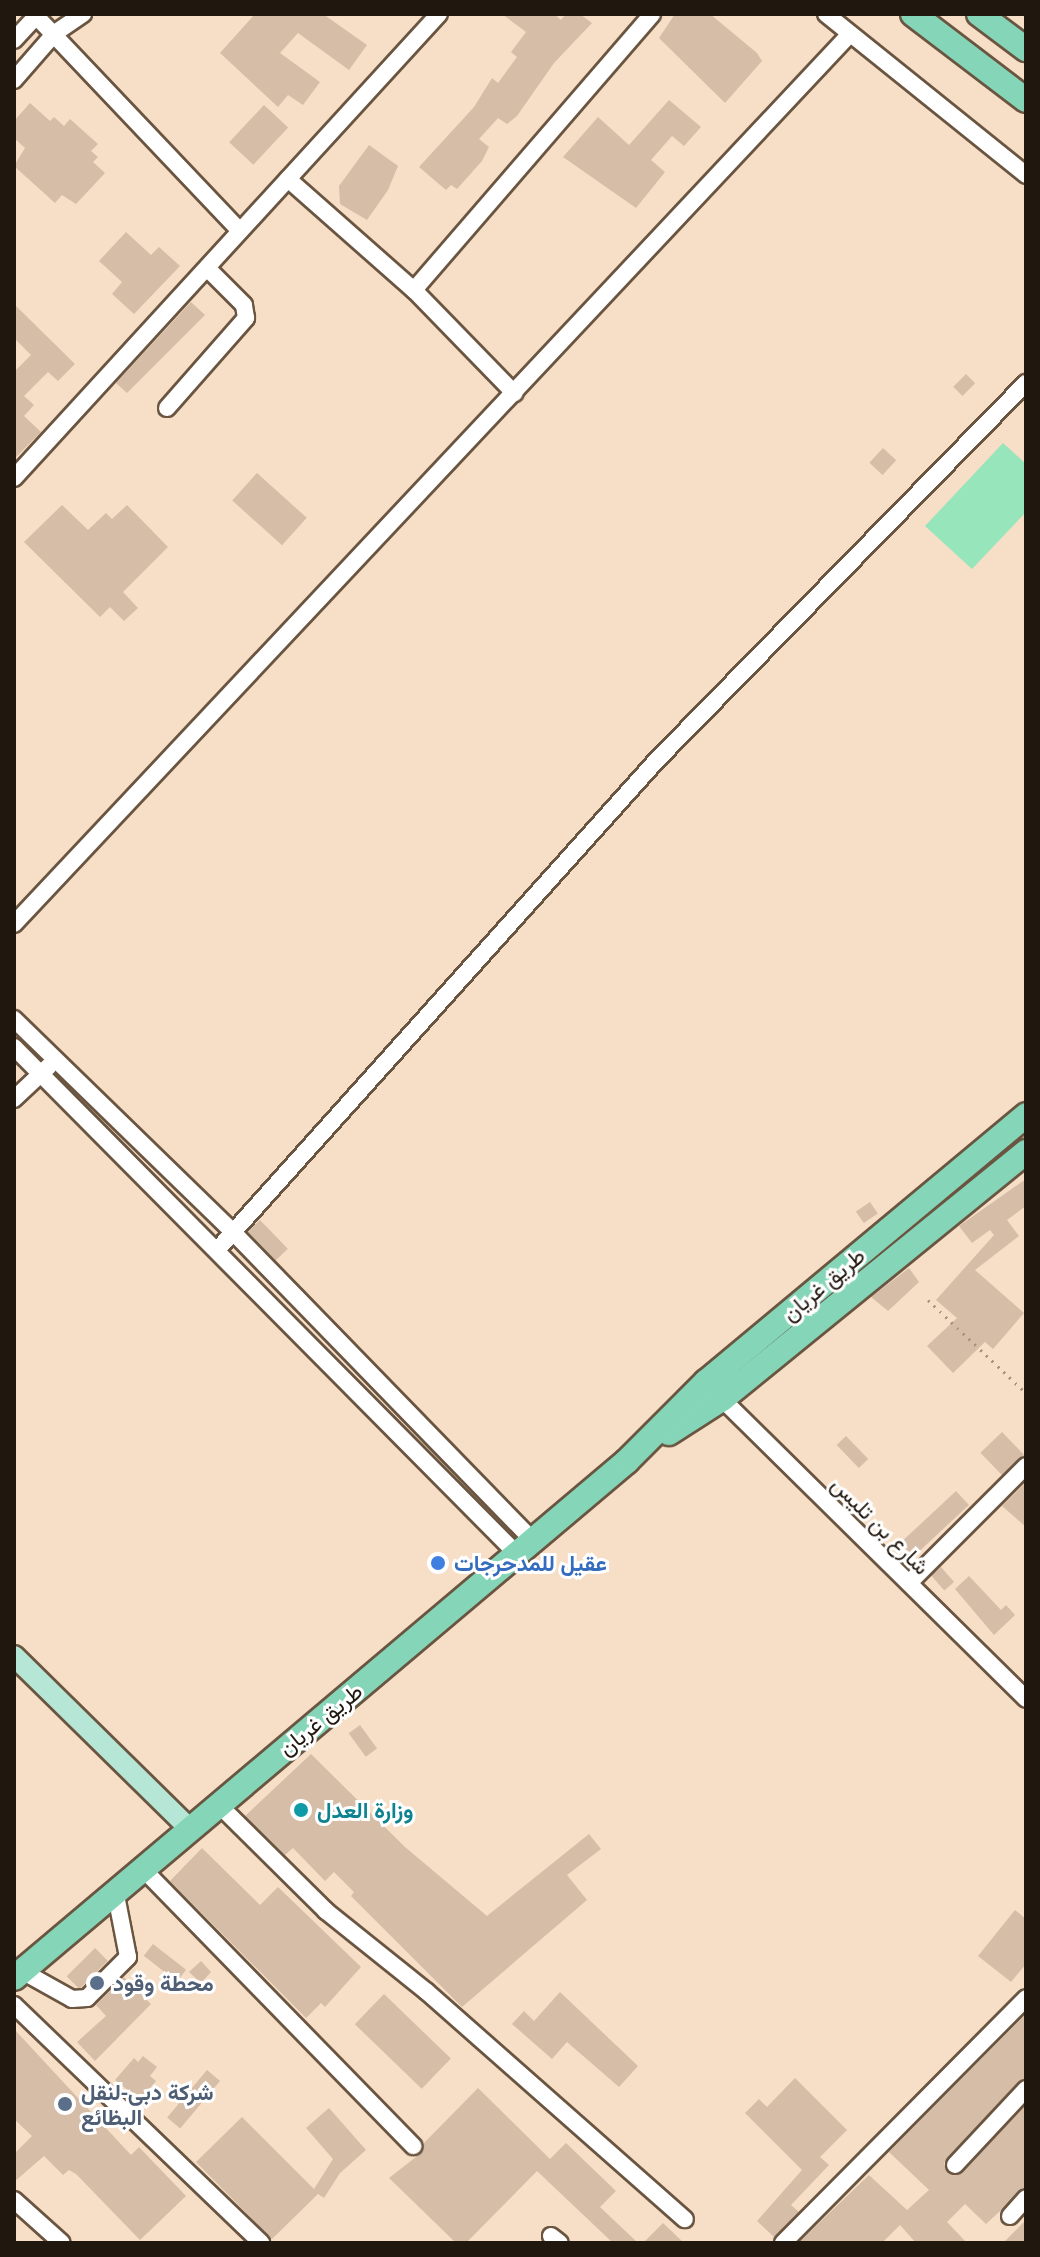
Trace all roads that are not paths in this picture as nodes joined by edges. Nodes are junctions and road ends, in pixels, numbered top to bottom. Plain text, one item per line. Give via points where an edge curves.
1 (83, 14) edge
2 (439, 14) edge
3 (652, 14) edge
4 (826, 14) edge
5 (913, 14) edge
6 (979, 14) edge
7 (37, 15) edge
8 (55, 33) junction
9 (850, 34) junction
10 (15, 37) edge
11 (952, 44) junction
12 (1026, 49) edge
13 (14, 80) edge
14 (1026, 100) edge
15 (1026, 119) edge
16 (1026, 175) edge
17 (288, 179) junction
18 (240, 231) junction
19 (207, 268) junction
20 (414, 290) junction
21 (1026, 383) edge
22 (514, 393) junction
23 (167, 408) dead end
24 (14, 478) edge
25 (14, 924) edge
26 (14, 1019) edge
27 (14, 1047) edge
28 (55, 1059) junction
29 (41, 1072) junction
30 (14, 1099) edge
31 (1026, 1115) edge
32 (1026, 1152) edge
33 (232, 1231) junction
34 (218, 1249) junction
35 (714, 1390) junction
36 (1026, 1466) edge
37 (523, 1545) junction
38 (909, 1583) junction
39 (14, 1656) edge
40 (1026, 1699) edge
41 (217, 1803) junction
42 (188, 1827) junction
43 (141, 1867) junction
44 (115, 1890) junction
45 (18, 1974) edge
46 (1026, 1998) edge
47 (14, 2005) edge
48 (1026, 2089) edge
49 (413, 2146) dead end
50 (955, 2165) dead end
51 (1026, 2198) edge
52 (14, 2200) edge
53 (1010, 2216) dead end
54 (685, 2219) dead end
55 (62, 2243) edge
56 (261, 2243) edge
57 (783, 2243) edge

1 - 8 street
2 - 17 street
3 - 20 street
4 - 9 street
5 - 11 highway
6 - 12 highway
7 - 8 street
7 - 10 street
8 - 13 street
8 - 18 street
9 - 16 street
9 - 22 street
11 - 14 highway
11 - 15 highway
17 - 18 street
17 - 20 street
18 - 19 street
19 - 23 street via 244,305 246,318
19 - 24 street
20 - 22 street
21 - 33 street via 656,761
22 - 25 street
26 - 28 street
27 - 29 street
28 - 29 street
28 - 33 street
29 - 30 street
29 - 34 street
31 - 35 highway, طريق غريان
32 - 35 highway, طريق غريان
33 - 34 street
33 - 37 street
34 - 37 street
35 - 37 highway, طريق غريان
35 - 38 street, شارع بن تليس
36 - 38 street
37 - 41 highway, طريق غريان
38 - 40 street, شارع بن تليس
39 - 42 main road
41 - 42 highway, طريق غريان
41 - 54 street via 334,1918 426,1991
42 - 43 highway, طريق غريان
43 - 44 highway, طريق غريان
43 - 49 street
44 - 45 highway, طريق غريان
44 - 45 street via 128,1957 87,1998 72,1999
46 - 57 street
47 - 56 street
48 - 50 street
51 - 53 street
52 - 55 street

